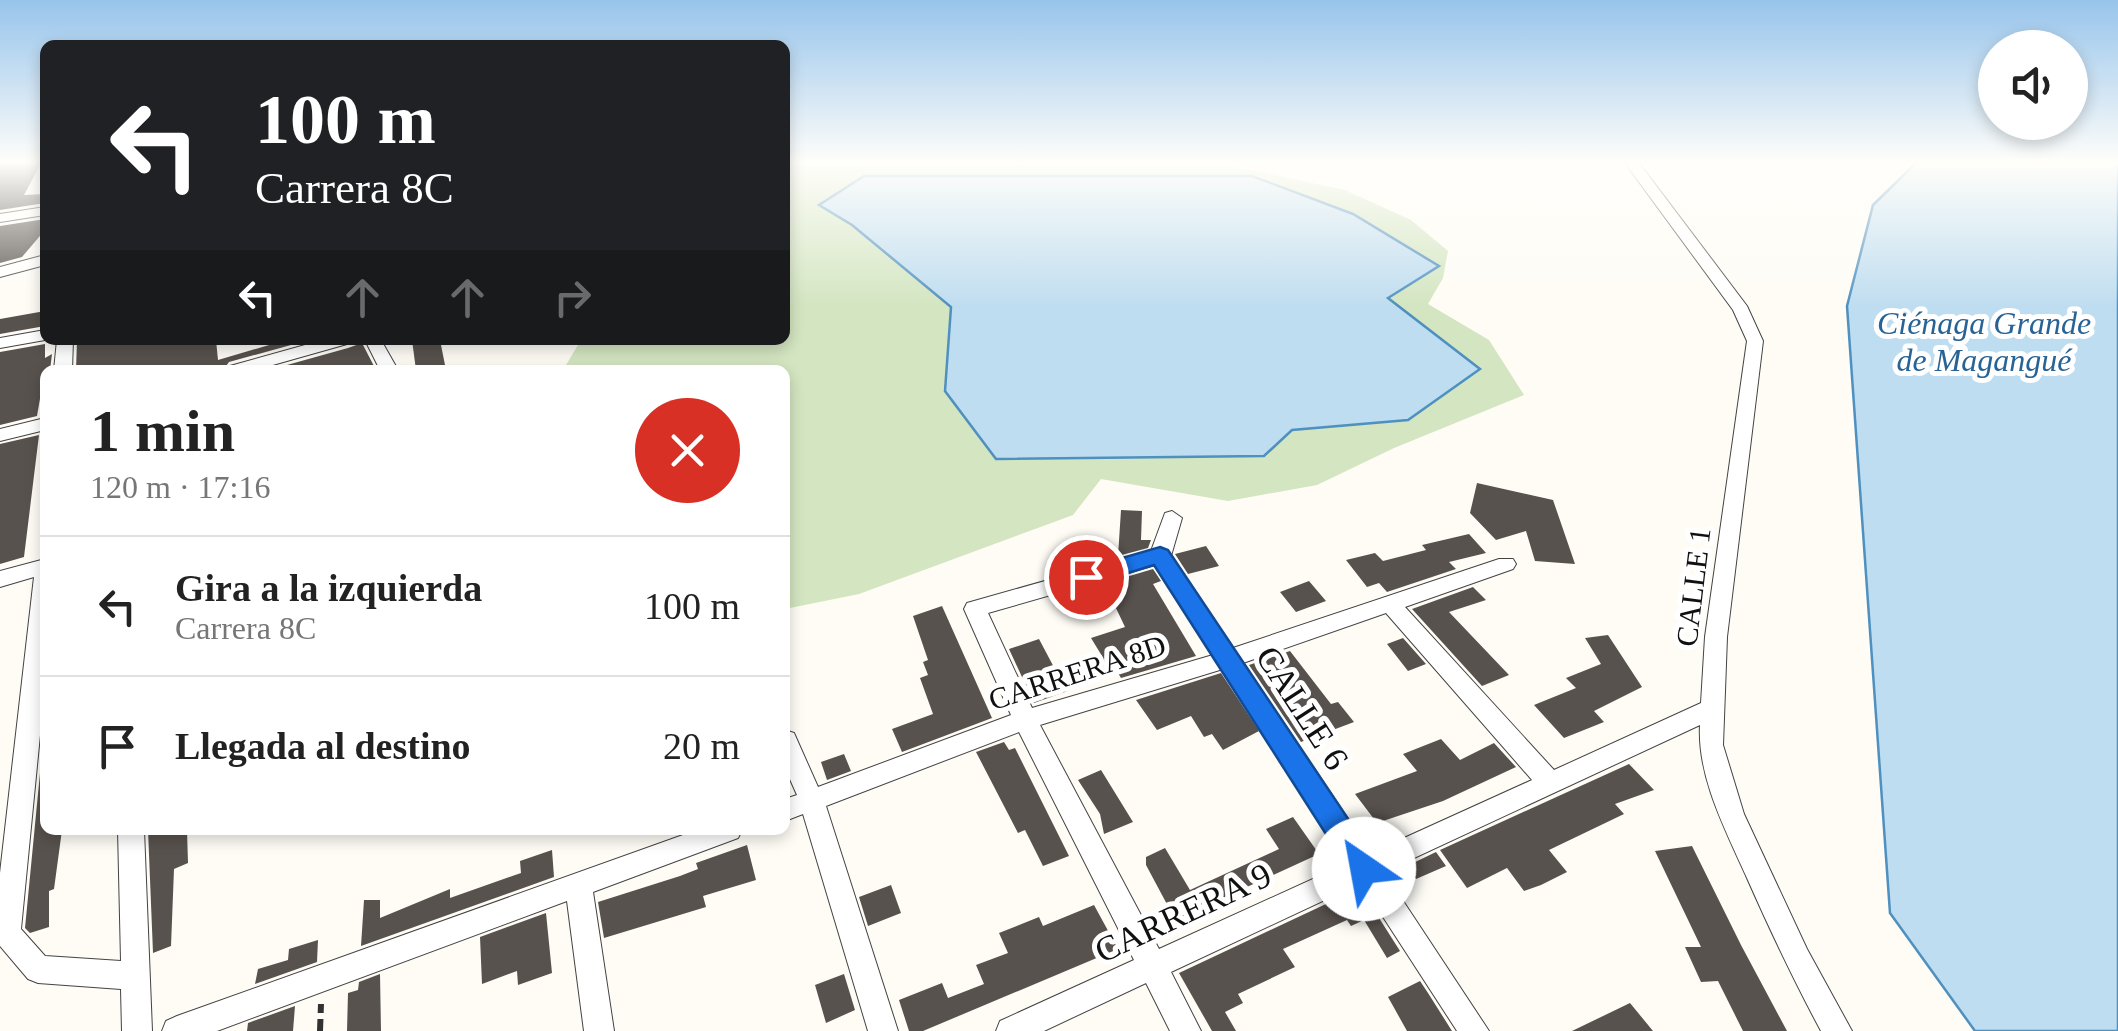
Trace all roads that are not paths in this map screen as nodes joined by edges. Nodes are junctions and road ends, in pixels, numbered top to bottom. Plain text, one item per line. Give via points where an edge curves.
1 (1668, 211) edge
2 (40, 212) edge
3 (0, 218) edge
4 (40, 261) edge
5 (0, 272) edge
6 (40, 336) edge
7 (0, 343) edge
8 (324, 345) edge
9 (254, 365) edge
10 (40, 425) edge
11 (0, 435) edge
12 (1172, 518) dead end
13 (1160, 556) junction
14 (1506, 564) dead end
15 (40, 567) edge
16 (0, 579) edge
17 (1389, 603) junction
18 (40, 621) edge
19 (1228, 659) junction
20 (1712, 709) junction
21 (1025, 720) junction
22 (790, 751) edge
23 (1550, 783) junction
24 (812, 801) junction
25 (790, 808) edge
26 (131, 835) edge
27 (715, 835) edge
28 (1364, 869) junction
29 (578, 884) junction
30 (1152, 966) junction
31 (132, 976) junction
32 (136, 1031) edge
33 (176, 1031) edge
34 (600, 1031) edge
35 (882, 1031) edge
36 (1010, 1031) edge
37 (1186, 1031) edge
38 (1474, 1031) edge
39 (1837, 1031) edge

1 - 20 street, CALLE 1 via 1741,308 1755,340
2 - 3 street
4 - 5 street
6 - 7 street
8 - 9 street
10 - 11 street
12 - 13 street
13 - 19 street, CALLE 6
13 - 21 street via 975,609
14 - 17 street, CARRERA 8D
15 - 16 street
17 - 19 street, CARRERA 8D
17 - 23 street
18 - 31 street via 7,933 38,969
19 - 21 street, CARRERA 8D
19 - 28 street, CALLE 6
20 - 23 street, CARRERA 9
20 - 39 street, CALLE 1 via 1712,744 1732,814
21 - 24 street, CARRERA 8D
21 - 30 street
22 - 24 street
23 - 28 street, CARRERA 9
24 - 25 street, CARRERA 8D
24 - 35 street
26 - 31 street
27 - 29 street
28 - 30 street, CARRERA 9
28 - 38 street, CALLE 6
29 - 33 street
29 - 34 street
30 - 36 street, CARRERA 9
30 - 37 street
31 - 32 street

